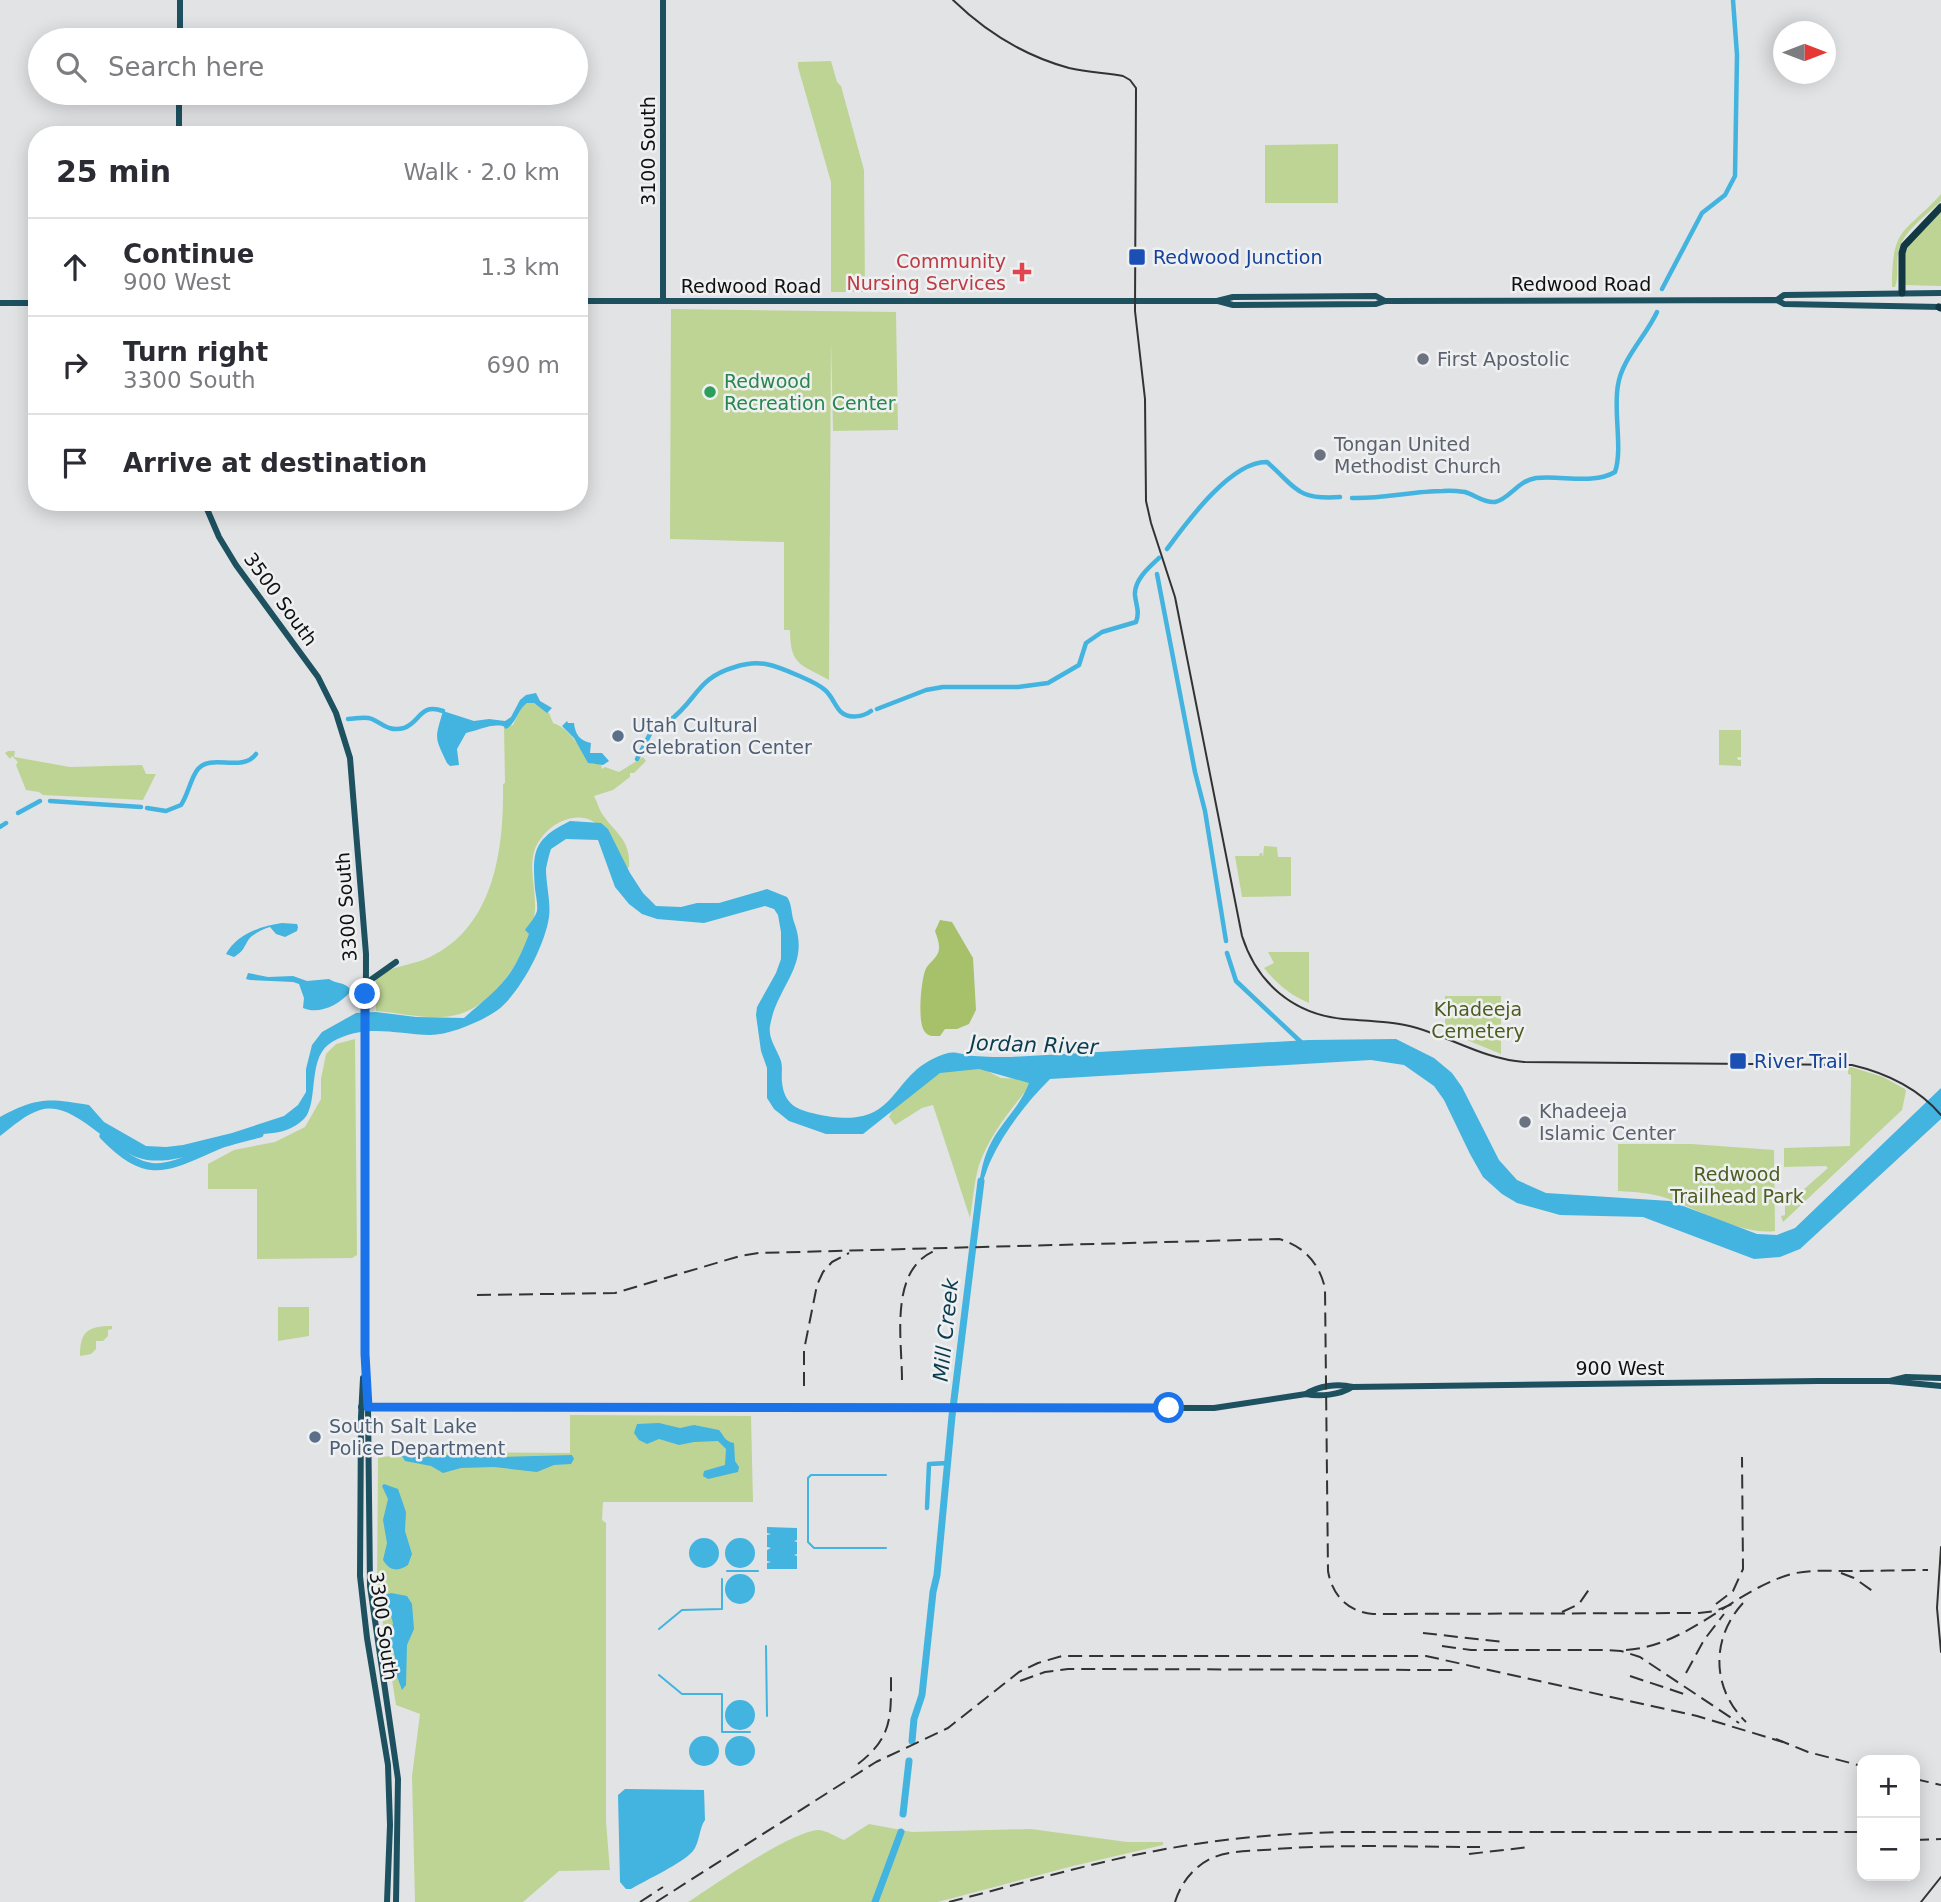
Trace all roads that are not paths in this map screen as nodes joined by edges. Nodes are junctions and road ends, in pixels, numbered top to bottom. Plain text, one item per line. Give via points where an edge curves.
1 (180, 0) edge
2 (663, 0) edge
3 (180, 28) edge
4 (179, 105) edge
5 (179, 126) edge
6 (1941, 206) edge
7 (1902, 293) junction
8 (1941, 293) edge
9 (1777, 300) junction
10 (588, 301) edge
11 (663, 302) junction
12 (0, 303) edge
13 (28, 303) edge
14 (1940, 307) edge
15 (208, 511) edge
16 (336, 713) joint
17 (396, 962) dead end
18 (365, 984) junction
19 (1941, 1378) edge
20 (1889, 1381) junction
21 (1941, 1386) edge
22 (365, 1407) junction
23 (387, 1902) edge
24 (397, 1902) edge

1 - 3 main road
2 - 11 main road, 3100 South
4 - 5 main road
6 - 7 highway via 1904,246
7 - 8 main road, Redwood Road
7 - 9 main road, Redwood Road via 1784,295
9 - 11 main road, Redwood Road via 1385,301 1376,296 1352,296 1217,301
9 - 14 main road, Redwood Road via 1784,304
10 - 11 main road, Redwood Road
12 - 13 main road
15 - 16 main road, 3500 South via 229,554 310,664
16 - 18 main road, 3300 South via 353,779
17 - 18 main road
18 - 22 main road, 3300 South
19 - 20 main road, 900 West
20 - 21 main road, 900 West
20 - 22 main road, 900 West via 1344,1385 1214,1408
22 - 23 main road, 3300 South via 360,1576 389,1779
22 - 24 main road, 3300 South via 370,1586 398,1779

